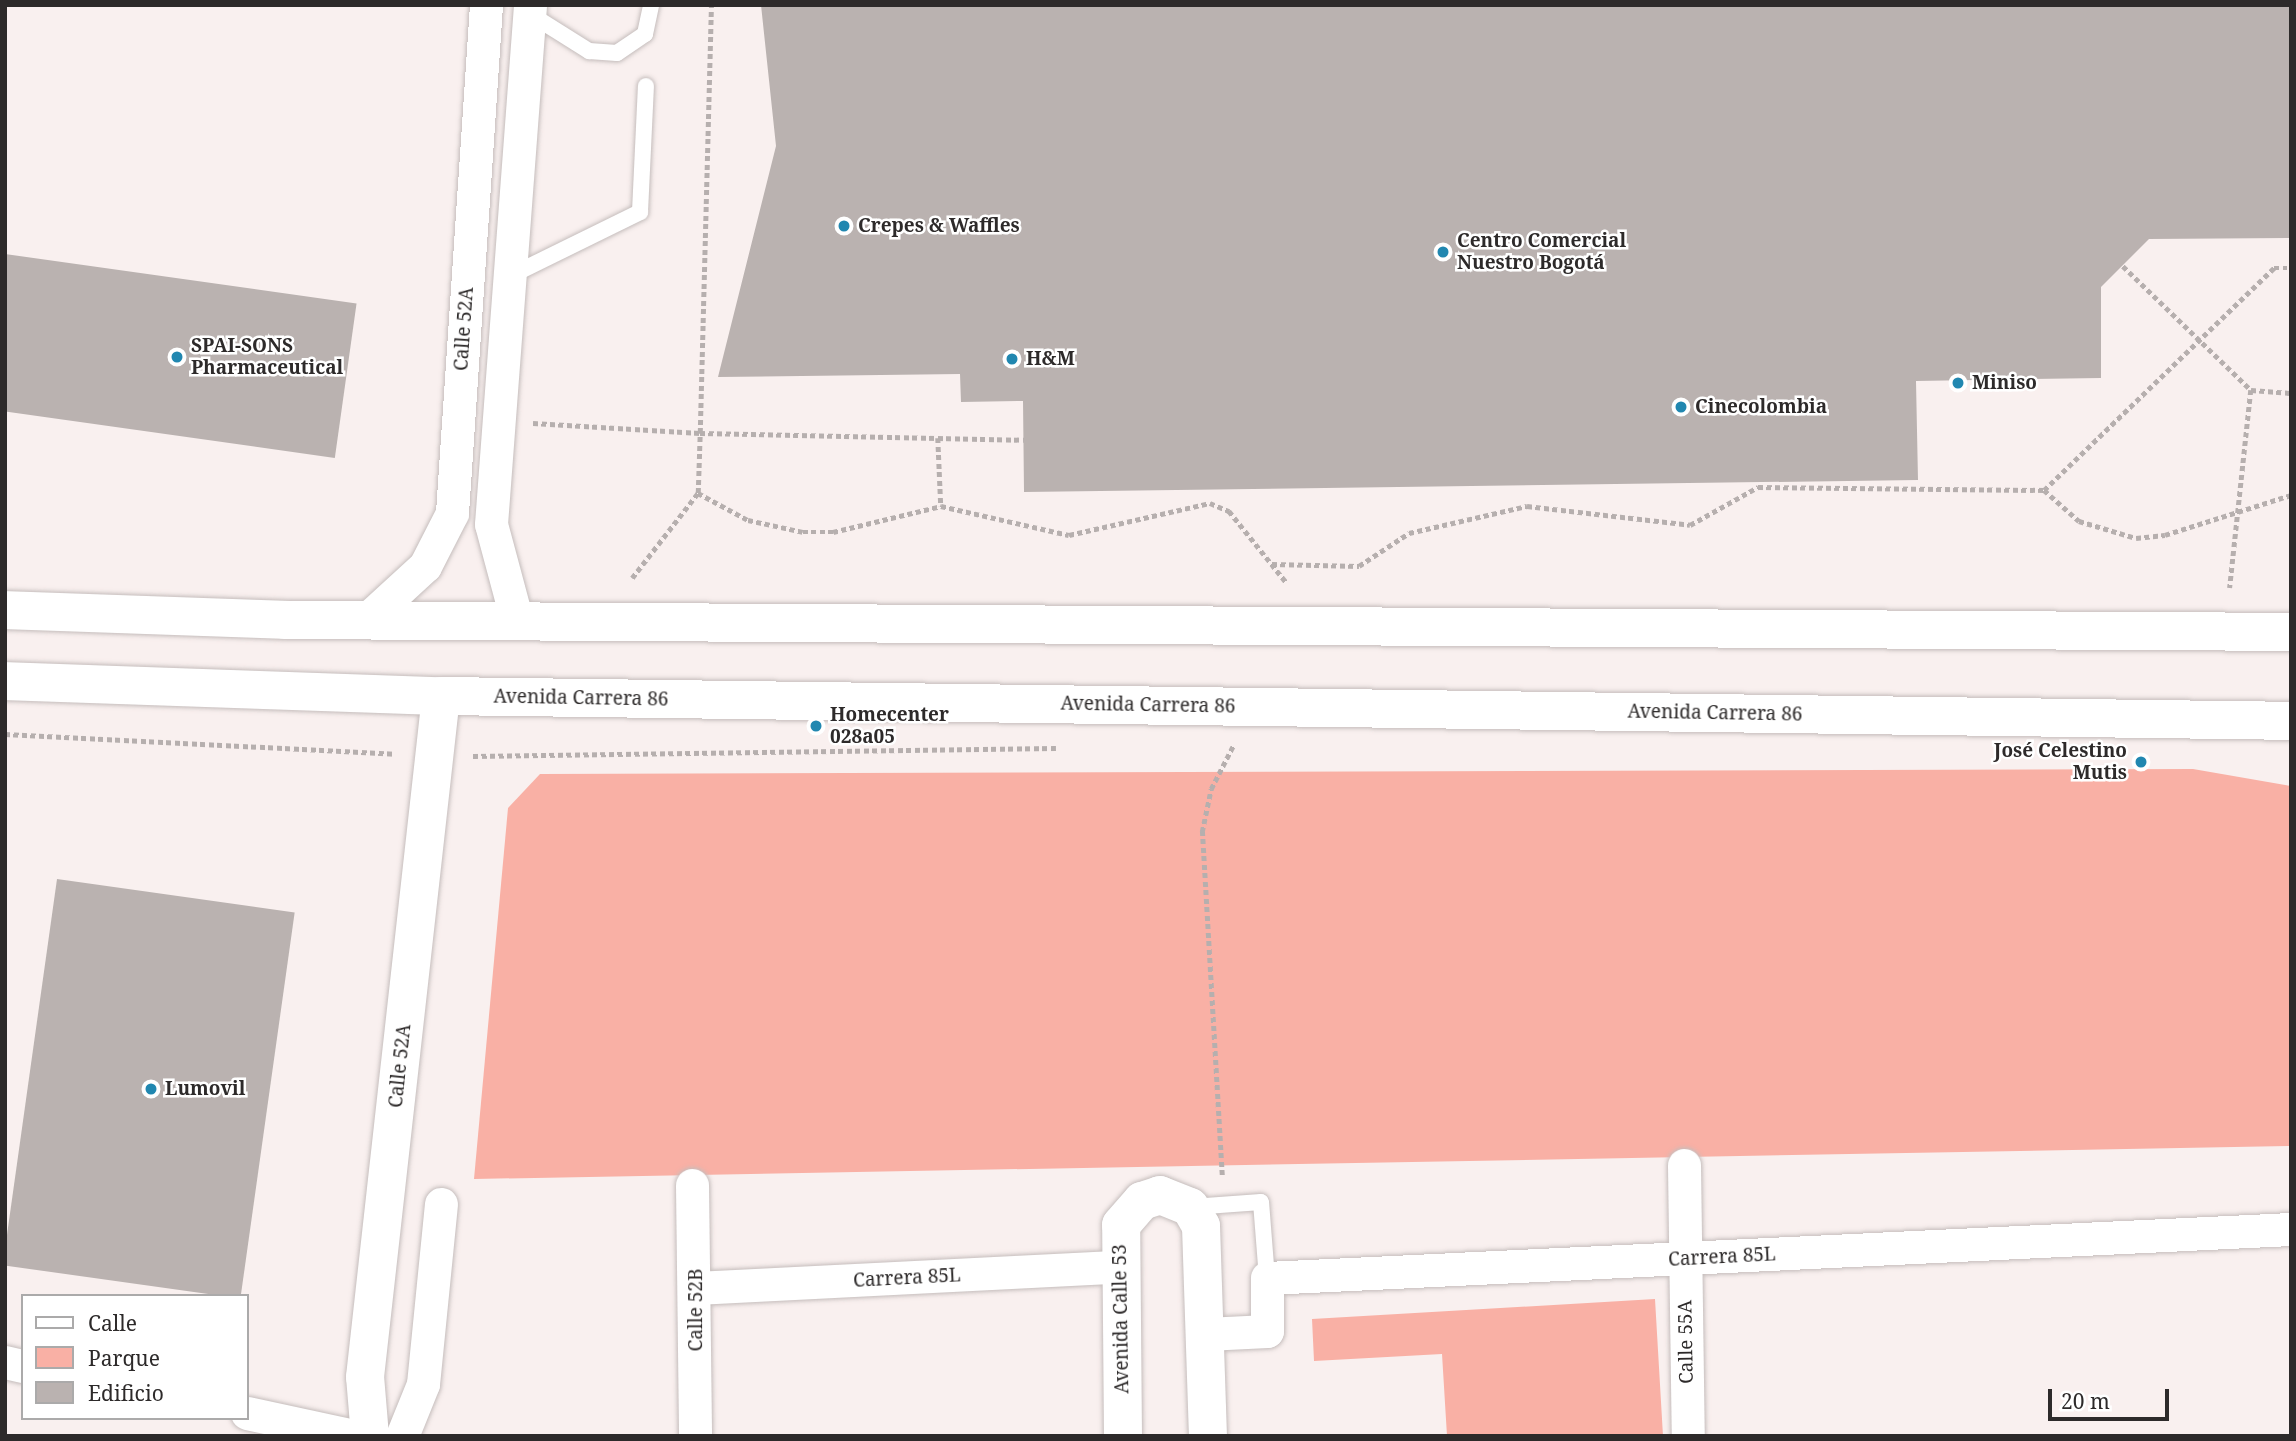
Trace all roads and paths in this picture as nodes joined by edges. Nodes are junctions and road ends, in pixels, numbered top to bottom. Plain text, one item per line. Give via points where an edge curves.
1 (486, 5) edge
2 (651, 5) edge
3 (711, 5) edge
4 (530, 10) edge
5 (646, 86) dead end
6 (2123, 266) dead end
7 (2291, 268) edge
8 (510, 276) junction
9 (2197, 338) junction
10 (2251, 390) junction
11 (2291, 393) edge
12 (524, 423) dead end
13 (700, 433) junction
14 (938, 438) junction
15 (1024, 440) dead end
16 (2044, 490) junction
17 (698, 493) junction
18 (2291, 495) edge
19 (941, 506) junction
20 (2239, 508) junction
21 (1272, 564) junction
22 (632, 578) dead end
23 (1286, 582) dead end
24 (2230, 588) dead end
25 (5, 610) edge
26 (366, 621) junction
27 (517, 621) junction
28 (2291, 632) edge
29 (5, 681) edge
30 (441, 696) junction
31 (2291, 721) edge
32 (1233, 746) dead end
33 (1684, 1165) dead end
34 (692, 1185) dead end
35 (441, 1204) dead end
36 (1207, 1205) junction
37 (2291, 1229) edge
38 (1685, 1258) junction
39 (1117, 1267) junction
40 (1266, 1278) junction
41 (696, 1287) junction
42 (1206, 1334) junction
43 (248, 1413) edge
44 (354, 1436) edge
45 (370, 1436) edge
46 (402, 1436) edge
47 (695, 1436) edge
48 (1123, 1436) edge
49 (1208, 1436) edge
50 (1688, 1436) edge

1 - 26 street, Calle 52A via 452,513 425,566
2 - 4 lane via 646,34 617,53 589,51
3 - 13 path
4 - 8 street
5 - 8 lane via 640,212
6 - 9 path
7 - 9 path via 2274,268
8 - 27 street via 491,524
9 - 10 path
9 - 16 path
10 - 11 path
10 - 20 path
12 - 13 path
13 - 14 path
13 - 17 path
14 - 15 path
14 - 19 path
16 - 20 path via 2079,521 2136,538 2190,528
16 - 21 path via 1758,487 1690,525 1527,506 1409,533 1359,566
17 - 19 path via 748,520 803,532 833,532
17 - 22 path
18 - 20 path
19 - 21 path via 1069,534 1210,503 1229,511
20 - 24 path
21 - 23 path
25 - 26 main road
26 - 27 main road
27 - 28 main road
29 - 30 main road, Avenida Carrera 86
30 - 31 main road, Avenida Carrera 86
30 - 45 main road, Calle 52A via 365,1377
32 - 36 path via 1211,789 1202,832
33 - 38 street, Calle 55A
34 - 41 street, Calle 52B
35 - 46 street via 423,1384
36 - 39 main road, Avenida Calle 53 via 1160,1195 1142,1201 1121,1225
36 - 40 lane via 1261,1202
36 - 42 main road via 1203,1240
37 - 38 street, Carrera 85L
38 - 40 street, Carrera 85L
38 - 50 street, Calle 55A
39 - 41 street, Carrera 85L
39 - 48 main road, Avenida Calle 53
40 - 42 street via 1267,1331
41 - 47 street, Calle 52B
42 - 49 main road
43 - 44 street

